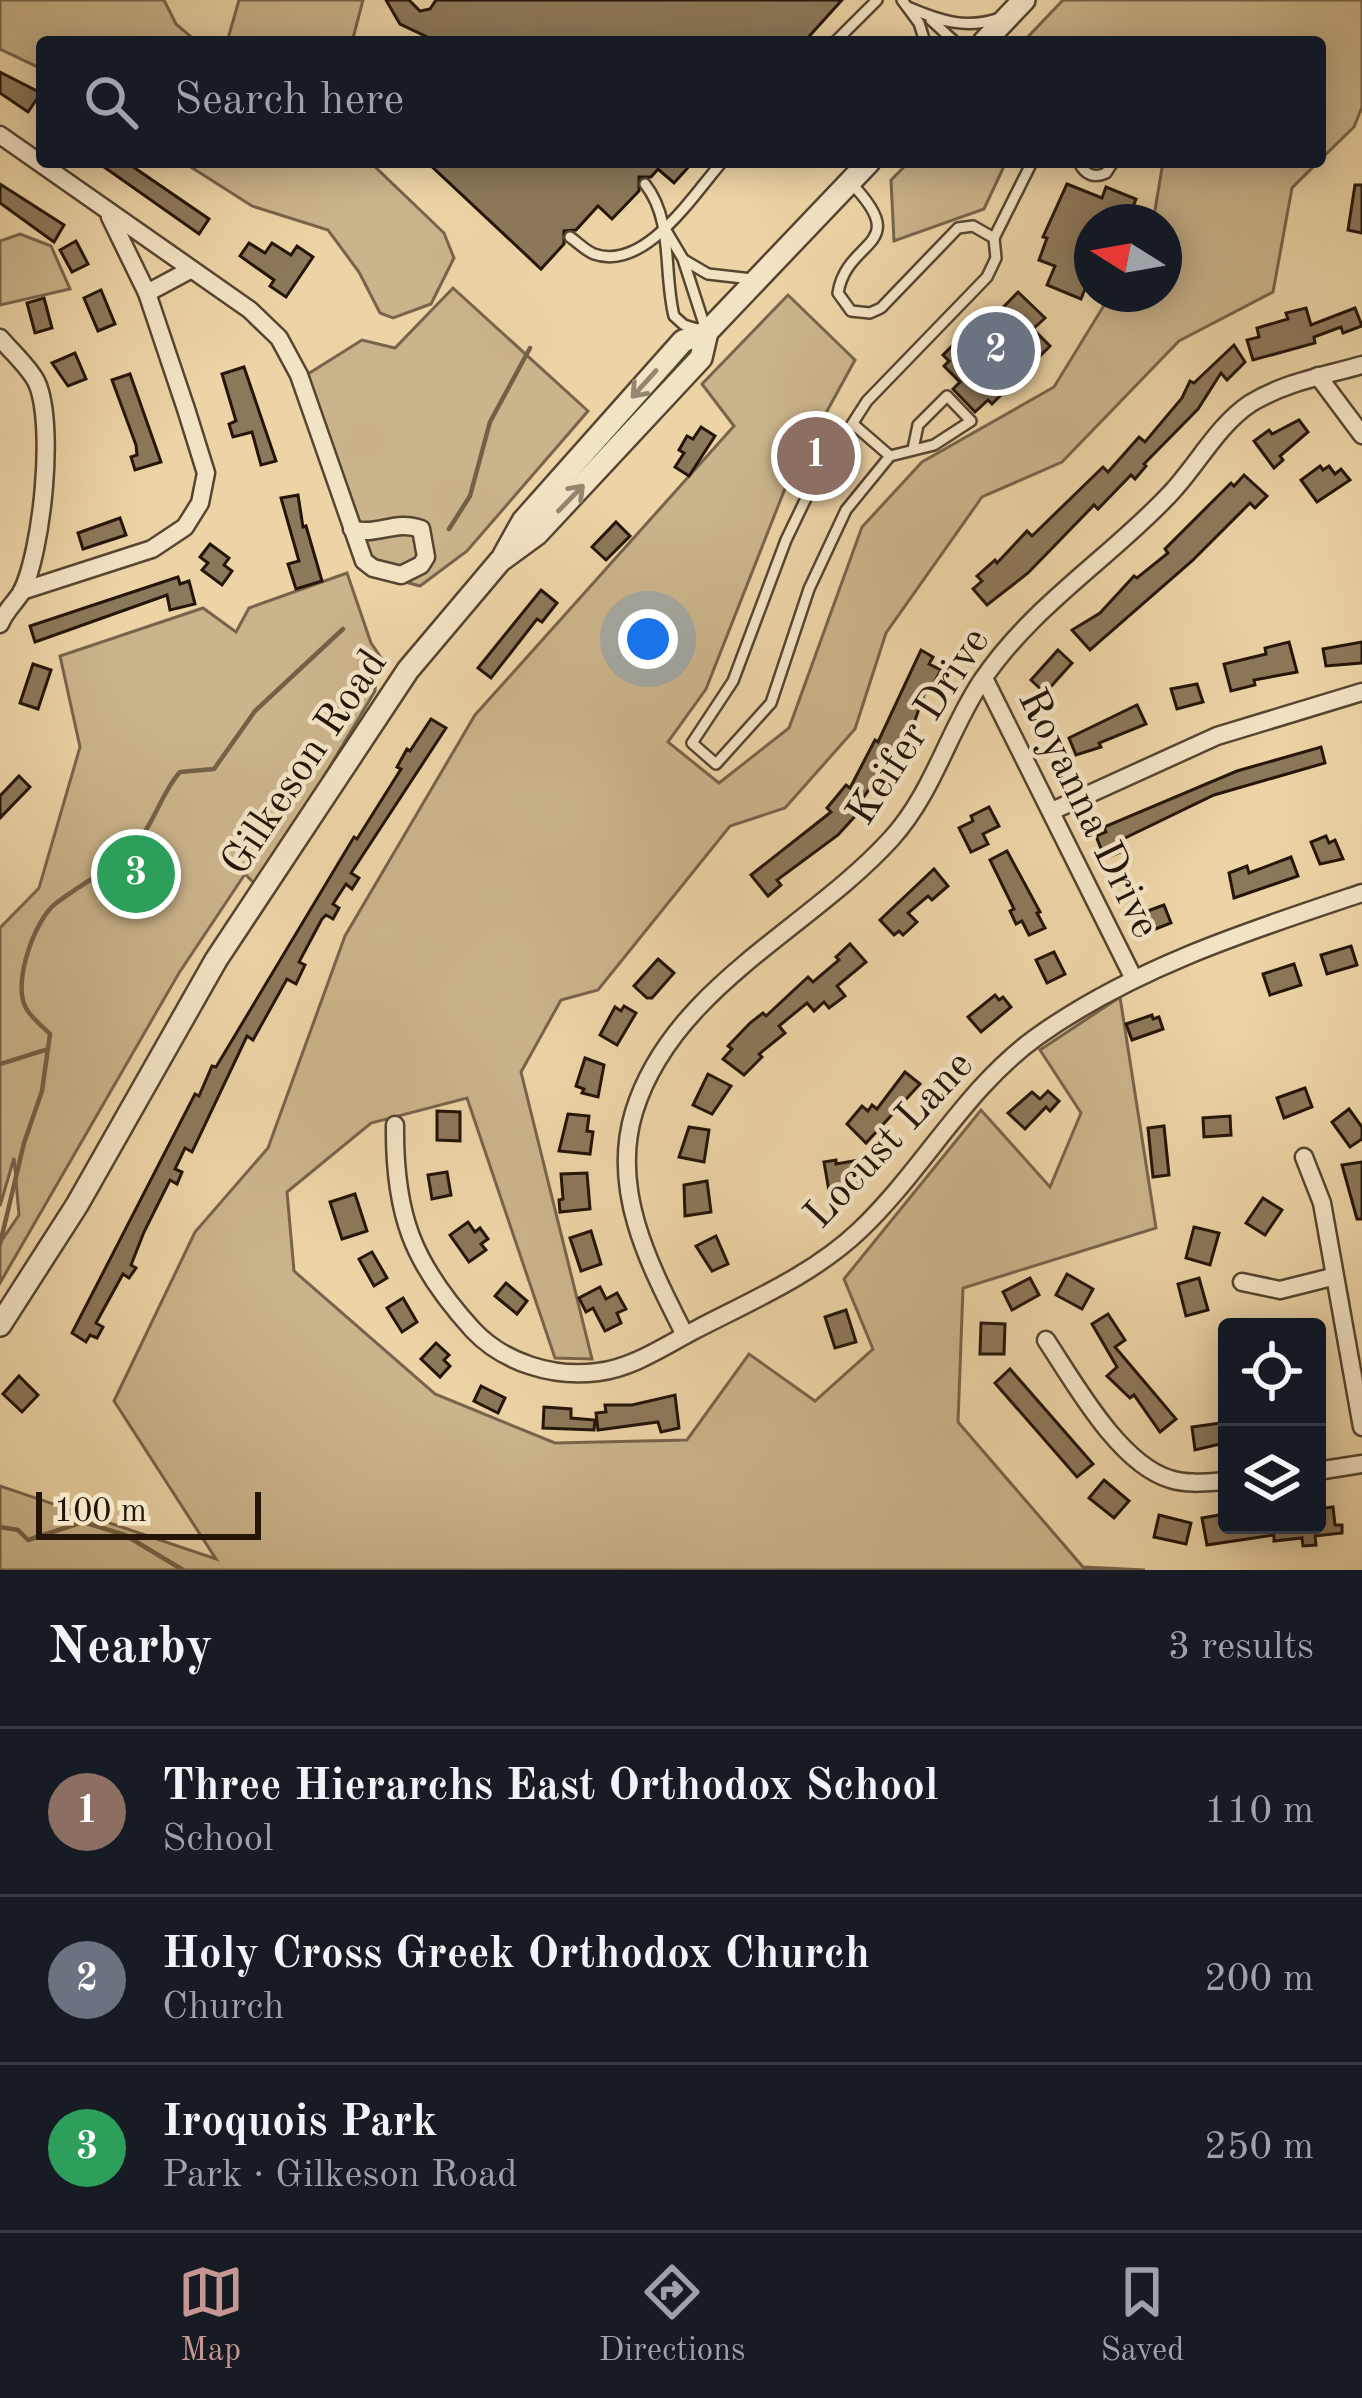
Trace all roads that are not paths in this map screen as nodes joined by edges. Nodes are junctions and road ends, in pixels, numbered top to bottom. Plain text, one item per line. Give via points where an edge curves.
1 (877, 0) edge
2 (906, 4) edge
3 (1017, 7) edge
4 (927, 16) junction
5 (841, 36) edge
6 (922, 36) edge
7 (949, 36) edge
8 (990, 36) edge
9 (0, 135) edge
10 (36, 161) edge
11 (45, 168) edge
12 (717, 168) edge
13 (863, 168) edge
14 (1029, 168) edge
15 (1083, 168) edge
16 (1110, 168) edge
17 (850, 182) junction
18 (645, 184) dead end
19 (110, 215) junction
20 (664, 227) junction
21 (570, 237) dead end
22 (994, 238) junction
23 (683, 260) junction
24 (190, 270) junction
25 (758, 278) junction
26 (147, 293) junction
27 (706, 332) junction
28 (0, 338) edge
29 (1362, 365) edge
30 (1318, 376) junction
31 (854, 424) junction
32 (1362, 435) edge
33 (913, 449) junction
34 (890, 456) junction
35 (352, 530) dead end
36 (22, 591) junction
37 (0, 624) edge
38 (984, 678) junction
39 (1362, 692) edge
40 (1052, 812) junction
41 (1362, 893) edge
42 (1134, 979) junction
43 (395, 1124) dead end
44 (1304, 1157) dead end
45 (1332, 1277) junction
46 (1242, 1282) dead end
47 (0, 1325) edge
48 (686, 1335) junction
49 (1046, 1340) dead end
50 (1362, 1427) edge
51 (1362, 1464) edge
52 (1326, 1470) edge
53 (1218, 1481) edge

1 - 5 lane
2 - 4 lane
2 - 6 lane
3 - 4 lane via 962,25
3 - 8 street
4 - 7 lane
9 - 10 street
11 - 19 street
12 - 20 lane
13 - 17 street, Gilkeson Road
14 - 22 lane
15 - 16 lane via 1096,176
17 - 22 lane via 878,223 874,241 840,282 851,311 880,308 958,228
17 - 25 street, Gilkeson Road
18 - 20 lane
19 - 24 street
19 - 26 street
20 - 21 lane via 651,244 622,256 594,254
20 - 23 lane
20 - 27 lane via 674,316
22 - 31 lane via 986,277
23 - 25 lane via 719,277
23 - 27 lane
24 - 26 street
24 - 35 street via 279,338
25 - 27 street, Gilkeson Road
26 - 36 street via 206,473 200,503 185,527 152,549
27 - 47 street, Gilkeson Road via 701,358 537,534 500,560 361,736 179,1020
28 - 36 street via 37,382 46,432 45,482
29 - 30 street, Keifer Drive
30 - 32 street
30 - 38 street, Keifer Drive via 1245,407 1164,501 1044,607
31 - 34 lane
31 - 34 lane via 811,488 733,681 692,743 716,764 771,703 846,510
33 - 33 lane via 934,446 971,421 947,396 918,425
33 - 34 lane
36 - 37 street
38 - 40 street, Royanna Drive
38 - 48 street, Keifer Drive via 926,792 893,837 682,1022 651,1068 634,1114 628,1187 636,1228
39 - 40 street via 1217,736
40 - 42 street, Royanna Drive
41 - 42 street, Locust Lane
42 - 48 street, Locust Lane via 999,1069 832,1254
43 - 48 street, Locust Lane via 404,1223 446,1298 500,1353 558,1373 594,1373
44 - 45 street via 1322,1203
45 - 46 street via 1280,1289
45 - 50 street
49 - 53 street via 1132,1457 1168,1479
51 - 52 street

